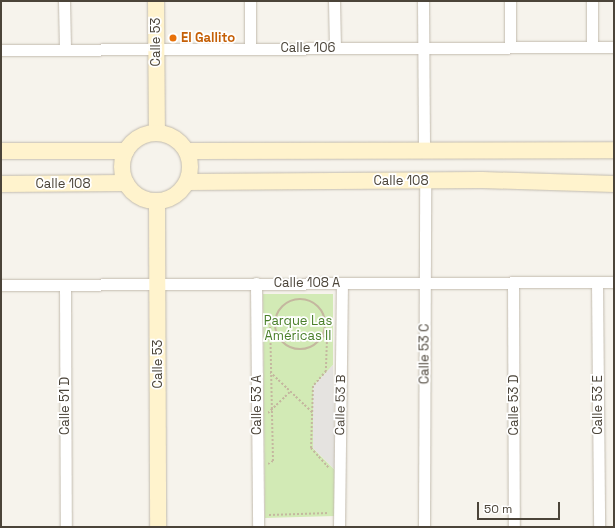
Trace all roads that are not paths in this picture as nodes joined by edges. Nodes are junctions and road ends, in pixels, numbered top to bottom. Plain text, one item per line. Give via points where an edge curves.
1 (64, 1) edge
2 (156, 1) edge
3 (250, 1) edge
4 (334, 1) edge
5 (423, 1) edge
6 (510, 1) edge
7 (592, 1) edge
8 (510, 47) junction
9 (592, 47) junction
10 (614, 47) edge
11 (250, 48) junction
12 (335, 48) junction
13 (424, 48) junction
14 (65, 49) junction
15 (156, 49) junction
16 (1, 50) edge
17 (157, 132) junction
18 (424, 150) junction
19 (614, 150) edge
20 (126, 151) junction
21 (187, 151) junction
22 (1, 152) edge
23 (425, 181) junction
24 (187, 182) junction
25 (126, 183) junction
26 (1, 184) edge
27 (614, 184) edge
28 (157, 201) junction
29 (513, 282) junction
30 (597, 282) junction
31 (614, 282) edge
32 (342, 283) junction
33 (426, 283) junction
34 (157, 284) junction
35 (256, 284) junction
36 (65, 285) junction
37 (1, 286) edge
38 (66, 527) edge
39 (158, 527) edge
40 (258, 527) edge
41 (339, 527) edge
42 (424, 527) edge
43 (514, 527) edge
44 (599, 527) edge

1 - 14 street
2 - 15 main road, Calle 53
3 - 11 street
4 - 12 street
5 - 13 street
6 - 8 street
7 - 9 street
8 - 9 street, Calle 106
8 - 13 street, Calle 106
9 - 10 street, Calle 106
11 - 12 street, Calle 106
11 - 15 street, Calle 106
12 - 13 street, Calle 106
13 - 18 street
14 - 15 street, Calle 106
14 - 16 street, Calle 106
15 - 17 main road, Calle 53
17 - 20 main road via 139,137
17 - 21 main road via 169,134 180,141
18 - 19 main road
18 - 21 main road
20 - 22 main road
20 - 25 main road via 122,161
21 - 24 main road via 191,167
23 - 24 main road, Calle 108
23 - 27 main road, Calle 108
23 - 33 street, Calle 53 C
24 - 28 main road via 180,192 169,199
25 - 26 main road, Calle 108
25 - 28 main road via 139,197
28 - 34 main road, Calle 53
29 - 30 street, Calle 108 A
29 - 33 street, Calle 108 A
29 - 43 street, Calle 53 D
30 - 31 street, Calle 108 A
30 - 44 street, Calle 53 E
32 - 33 street, Calle 108 A
32 - 35 street, Calle 108 A
32 - 41 street, Calle 53 B
33 - 42 street, Calle 53 C
34 - 35 street, Calle 108 A
34 - 36 street, Calle 108 A
34 - 39 main road, Calle 53
35 - 40 street, Calle 53 A
36 - 37 street, Calle 108 A
36 - 38 street, Calle 51 D

